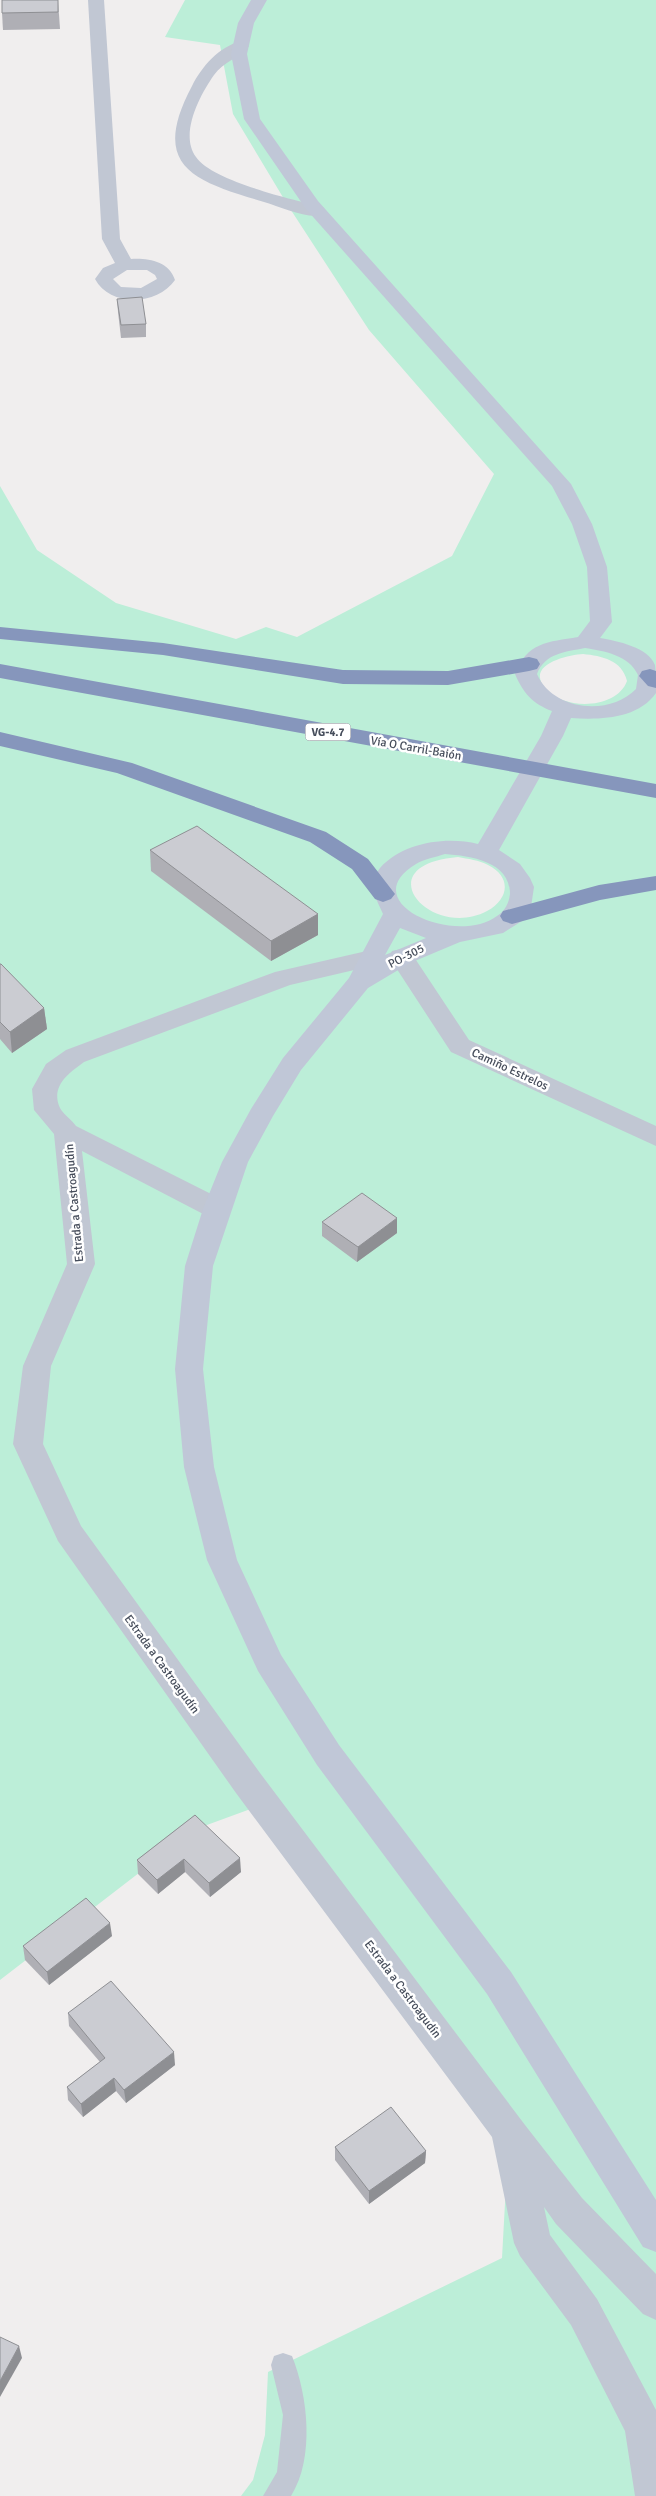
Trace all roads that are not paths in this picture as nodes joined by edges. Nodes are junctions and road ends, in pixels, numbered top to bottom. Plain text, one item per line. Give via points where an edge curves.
1 (96, 0) edge
2 (259, 0) edge
3 (241, 46) junction
4 (317, 211) junction
5 (125, 265) dead end
6 (0, 633) edge
7 (585, 642) junction
8 (529, 664) junction
9 (0, 671) edge
10 (653, 678) edge
11 (564, 709) junction
12 (0, 739) edge
13 (656, 791) edge
14 (485, 853) junction
15 (656, 883) edge
16 (389, 904) junction
17 (512, 916) junction
18 (456, 935) junction
19 (401, 957) junction
20 (365, 970) junction
21 (68, 1132) junction
22 (656, 1137) edge
23 (217, 1209) junction
24 (509, 2130) junction
25 (656, 2234) edge
26 (656, 2301) edge
27 (283, 2365) dead end
28 (276, 2496) edge
29 (655, 2496) edge

1 - 5 street via 111,239
2 - 3 main road via 246,22
3 - 4 main road via 239,54 252,119
3 - 4 street via 219,57 202,80 186,111 181,130 184,150 191,164 211,176 272,200
4 - 7 main road via 561,484 582,524 597,567 601,622
6 - 8 highway via 163,650 344,677 448,678
7 - 8 main road via 551,647 537,654
7 - 10 main road via 604,644 635,656
8 - 11 main road via 528,684 548,703
9 - 13 highway, Vía O Carril-Baión / VG-4.7
10 - 11 main road via 643,696 618,710 600,713
11 - 14 main road
12 - 16 highway via 124,768 318,837 360,864
14 - 16 main road, PO-305 via 444,847 415,854 393,868 385,880
14 - 17 main road, PO-305 via 504,862 517,874 523,888 521,903
15 - 17 highway via 599,893
16 - 18 main road, PO-305 via 418,928
16 - 20 main road, PO-305
17 - 18 main road, PO-305 via 484,931
18 - 19 main road, PO-305
19 - 20 main road, PO-305
19 - 22 street, Camiño Estrelos via 460,1046
20 - 21 street, Estrada a Castroagudín via 284,978 75,1056 55,1070 45,1089 47,1110
20 - 23 main road, PO-305 via 292,1064 260,1115 235,1162
21 - 23 street, Estrada a Castroagudín
21 - 24 street, Estrada a Castroagudín via 81,1264 37,1366 28,1444 69,1533 248,1783
23 - 25 main road, PO-305 via 200,1266 189,1369 199,1467 222,1560 269,1662 328,1755 499,1983
24 - 26 street, Estrada a Castroagudín via 569,2211
24 - 29 street, Estrada a Castroagudín via 533,2242 584,2312 644,2427
27 - 28 lane via 296,2415 289,2476

